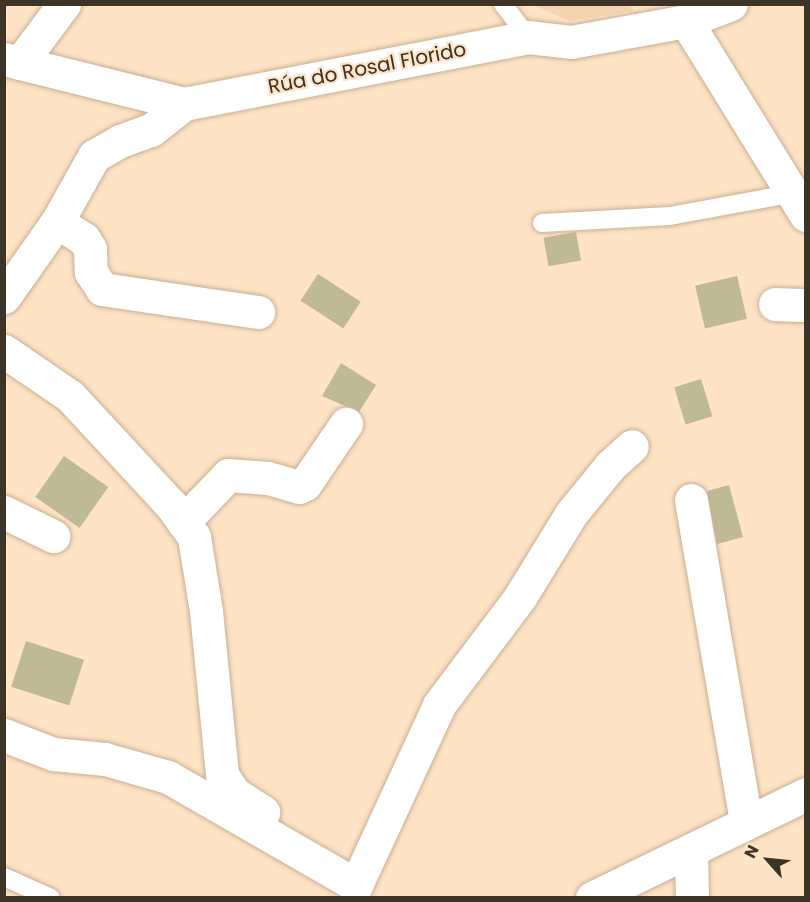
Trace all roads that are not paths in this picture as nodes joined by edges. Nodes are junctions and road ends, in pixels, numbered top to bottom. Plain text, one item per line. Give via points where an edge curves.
1 (64, 4) edge
2 (503, 4) edge
3 (731, 4) edge
4 (686, 21) junction
5 (528, 37) junction
6 (12, 61) edge
7 (184, 104) junction
8 (800, 204) edge
9 (57, 222) junction
10 (542, 223) dead end
11 (4, 297) edge
12 (258, 312) dead end
13 (4, 351) edge
14 (346, 424) dead end
15 (632, 446) dead end
16 (691, 500) dead end
17 (4, 512) edge
18 (183, 522) junction
19 (53, 536) dead end
20 (4, 735) edge
21 (806, 794) edge
22 (746, 823) junction
23 (690, 850) junction
24 (4, 877) edge
25 (359, 891) edge
26 (51, 897) edge
27 (592, 897) edge
28 (693, 897) edge

1 - 6 street
2 - 5 lane
3 - 4 street, Rúa do Rosal Florido
4 - 5 street, Rúa do Rosal Florido via 571,42
4 - 8 street
5 - 7 street, Rúa do Rosal Florido
6 - 7 street, Rúa do Rosal Florido
7 - 9 street via 151,130 94,156
8 - 10 lane
9 - 11 street
9 - 12 street via 84,239 90,249 90,272 102,289
13 - 18 street via 70,396
14 - 18 street via 305,484 299,487 268,478 228,475
15 - 25 street via 610,465 571,514 520,597 439,705
16 - 22 street
17 - 19 street
18 - 25 street via 194,537 202,580 222,775 234,793 335,857
20 - 25 street via 52,754 105,759 168,777
21 - 22 street
22 - 23 street
23 - 27 street
23 - 28 street
24 - 26 lane

